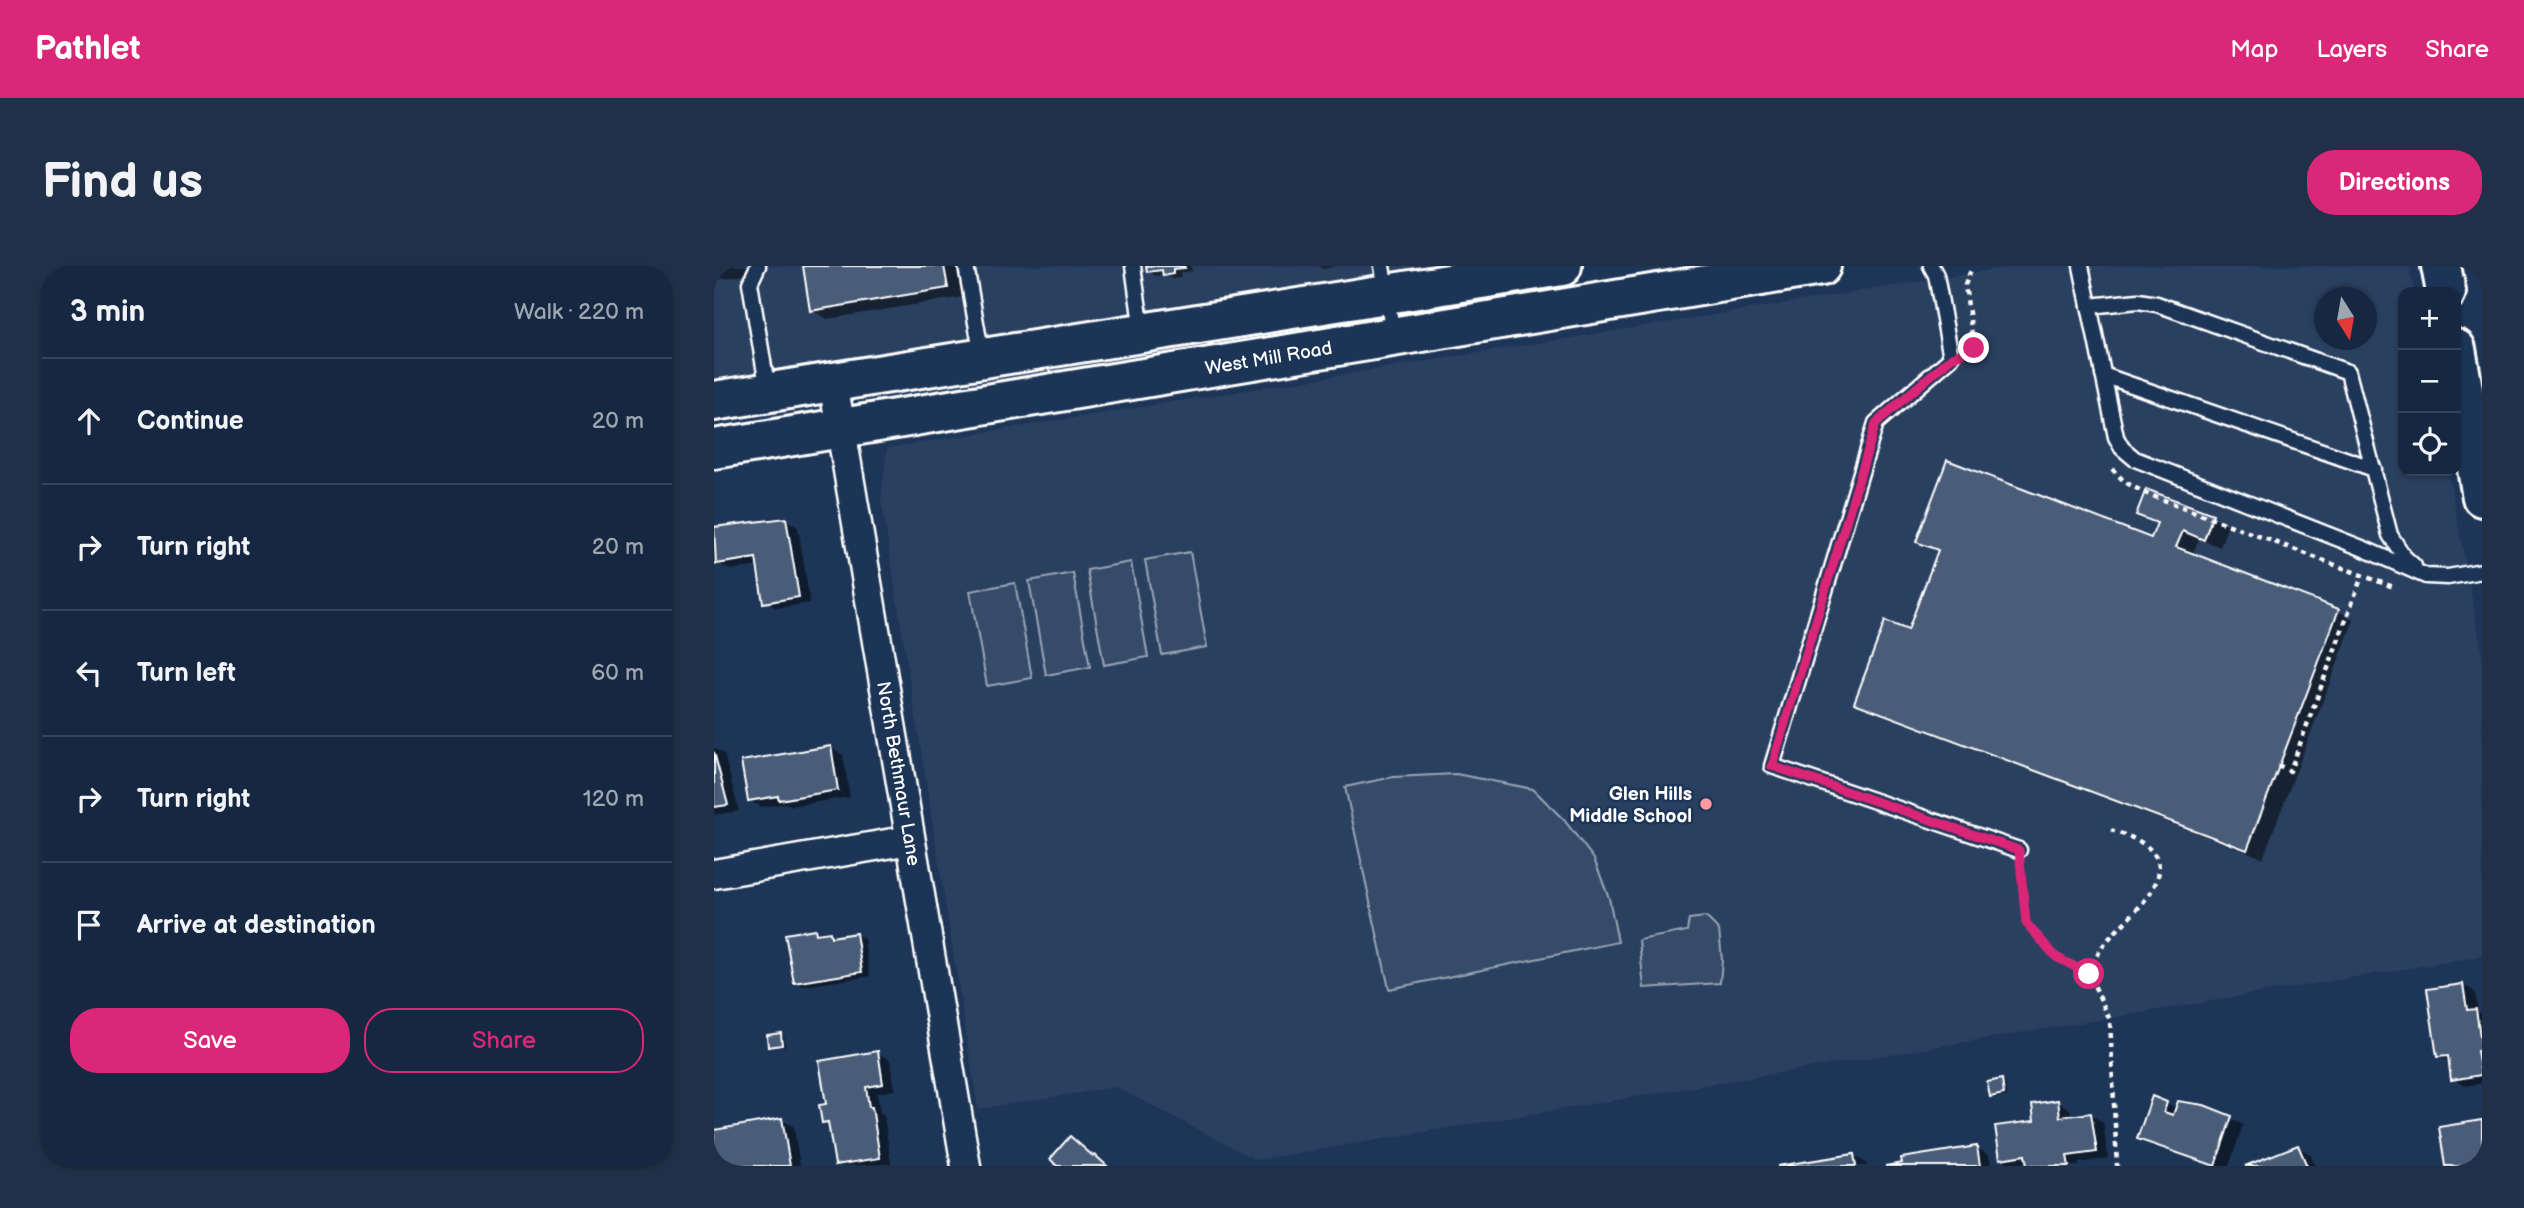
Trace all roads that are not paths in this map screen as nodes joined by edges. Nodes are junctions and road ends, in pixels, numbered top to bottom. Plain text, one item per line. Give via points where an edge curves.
1 (758, 266) edge
2 (966, 266) edge
3 (1133, 266) edge
4 (1562, 266) edge
5 (1821, 266) edge
6 (1931, 266) edge
7 (2081, 266) edge
8 (2441, 266) edge
9 (1485, 272) edge
10 (1384, 280) edge
11 (2445, 287) edge
12 (2089, 306) junction
13 (1142, 333) junction
14 (1394, 336) junction
15 (2456, 350) edge
16 (982, 359) junction
17 (2103, 375) junction
18 (833, 382) junction
19 (768, 393) junction
20 (714, 401) edge
21 (842, 429) junction
22 (714, 449) edge
23 (2374, 470) junction
24 (2482, 497) edge
25 (2482, 571) edge
26 (2426, 576) junction
27 (910, 840) junction
28 (2019, 850) road end
29 (714, 874) edge
30 (966, 1166) edge

1 - 19 lane via 750,284
2 - 16 lane
3 - 13 lane
4 - 9 main road
5 - 14 main road, West Mill Road
6 - 28 lane via 1951,358 1876,423 1772,766
7 - 12 lane
8 - 11 main road
9 - 10 main road
10 - 13 main road
10 - 14 lane
12 - 17 lane
12 - 23 lane via 2138,300 2157,304 2348,372
13 - 16 main road
14 - 21 main road, West Mill Road
15 - 24 main road
16 - 18 main road
17 - 23 lane
17 - 26 lane via 2116,437 2135,459
18 - 19 main road
18 - 21 street, North Bethmaur Lane
19 - 20 main road
21 - 22 main road, West Mill Road
21 - 27 street, North Bethmaur Lane
23 - 26 lane via 2390,535 2404,557
25 - 26 lane
27 - 29 street
27 - 30 street, North Bethmaur Lane

